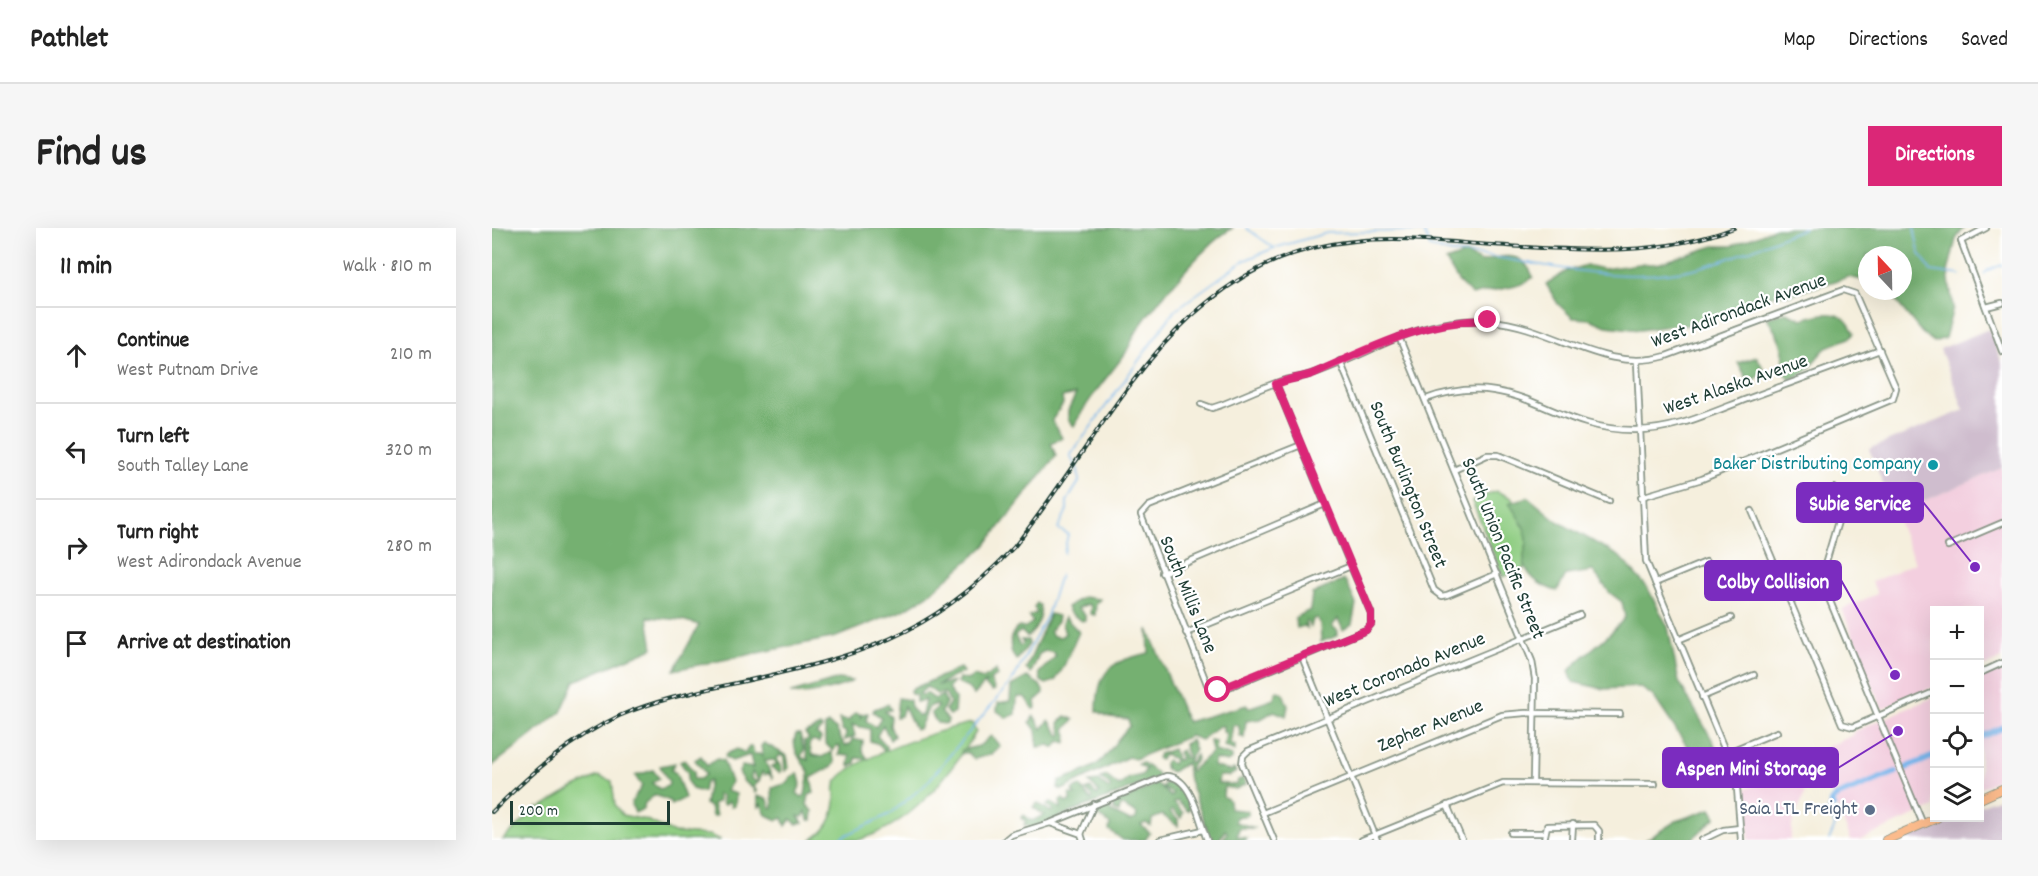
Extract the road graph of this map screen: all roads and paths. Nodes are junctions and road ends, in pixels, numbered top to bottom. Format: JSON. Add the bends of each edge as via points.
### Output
{"nodes":[{"id":1,"x":1986,"y":228,"type":"edge"},
{"id":2,"x":2002,"y":303,"type":"edge"},
{"id":3,"x":1986,"y":307,"type":"junction"},
{"id":4,"x":1399,"y":337,"type":"junction"},
{"id":5,"x":1880,"y":350,"type":"junction"},
{"id":6,"x":2002,"y":351,"type":"edge"},
{"id":7,"x":1340,"y":361,"type":"junction"},
{"id":8,"x":1636,"y":362,"type":"junction"},
{"id":9,"x":1276,"y":384,"type":"junction"},
{"id":10,"x":1426,"y":399,"type":"junction"},
{"id":11,"x":1201,"y":404,"type":"dead end"},
{"id":12,"x":1639,"y":430,"type":"junction"},
{"id":13,"x":1301,"y":445,"type":"junction"},
{"id":14,"x":1454,"y":470,"type":"junction"},
{"id":15,"x":1834,"y":488,"type":"dead end"},
{"id":16,"x":1641,"y":497,"type":"junction"},
{"id":17,"x":1609,"y":501,"type":"dead end"},
{"id":18,"x":1325,"y":504,"type":"junction"},
{"id":19,"x":1752,"y":511,"type":"dead end"},
{"id":20,"x":2002,"y":523,"type":"edge"},
{"id":21,"x":1948,"y":546,"type":"dead end"},
{"id":22,"x":1706,"y":562,"type":"dead end"},
{"id":23,"x":1351,"y":566,"type":"junction"},
{"id":24,"x":1162,"y":573,"type":"junction"},
{"id":25,"x":1497,"y":574,"type":"junction"},
{"id":26,"x":1655,"y":583,"type":"junction"},
{"id":27,"x":1580,"y":615,"type":"dead end"},
{"id":28,"x":1731,"y":618,"type":"dead end"},
{"id":29,"x":1186,"y":633,"type":"junction"},
{"id":30,"x":1523,"y":638,"type":"junction"},
{"id":31,"x":1678,"y":640,"type":"junction"},
{"id":32,"x":1302,"y":657,"type":"junction"},
{"id":33,"x":2002,"y":663,"type":"edge"},
{"id":34,"x":1984,"y":671,"type":"edge"},
{"id":35,"x":1754,"y":675,"type":"dead end"},
{"id":36,"x":1930,"y":695,"type":"edge"},
{"id":37,"x":1702,"y":697,"type":"junction"},
{"id":38,"x":1535,"y":713,"type":"junction"},
{"id":39,"x":1620,"y":714,"type":"dead end"},
{"id":40,"x":1880,"y":716,"type":"junction"},
{"id":41,"x":1328,"y":718,"type":"junction"},
{"id":42,"x":1778,"y":732,"type":"dead end"},
{"id":43,"x":1726,"y":753,"type":"junction"},
{"id":44,"x":1352,"y":776,"type":"junction"},
{"id":45,"x":1533,"y":782,"type":"junction"},
{"id":46,"x":1655,"y":784,"type":"dead end"},
{"id":47,"x":2002,"y":789,"type":"edge"},
{"id":48,"x":1984,"y":797,"type":"edge"},
{"id":49,"x":1094,"y":804,"type":"junction"},
{"id":50,"x":1447,"y":805,"type":"junction"},
{"id":51,"x":1263,"y":813,"type":"junction"},
{"id":52,"x":1930,"y":821,"type":"edge"},
{"id":53,"x":1050,"y":823,"type":"junction"},
{"id":54,"x":1573,"y":824,"type":"junction"},
{"id":55,"x":1923,"y":824,"type":"junction"},
{"id":56,"x":1740,"y":828,"type":"junction"},
{"id":57,"x":1203,"y":830,"type":"junction"},
{"id":58,"x":1511,"y":833,"type":"dead end"},
{"id":59,"x":1545,"y":833,"type":"junction"},
{"id":60,"x":1081,"y":834,"type":"junction"},
{"id":61,"x":1376,"y":837,"type":"edge"},
{"id":62,"x":1005,"y":840,"type":"edge"},
{"id":63,"x":1083,"y":840,"type":"edge"},
{"id":64,"x":1160,"y":840,"type":"edge"},
{"id":65,"x":1207,"y":840,"type":"edge"},
{"id":66,"x":1274,"y":840,"type":"edge"},
{"id":67,"x":1362,"y":840,"type":"edge"},
{"id":68,"x":1462,"y":840,"type":"edge"},
{"id":69,"x":1545,"y":840,"type":"edge"},
{"id":70,"x":1572,"y":840,"type":"edge"},
{"id":71,"x":1599,"y":840,"type":"edge"},
{"id":72,"x":1702,"y":840,"type":"edge"},
{"id":73,"x":1741,"y":840,"type":"edge"},
{"id":74,"x":1886,"y":840,"type":"edge"}],
"edges":[{"from":1,"to":3,"type":"street","via":[[1960,241]]},
{"from":2,"to":3,"type":"street"},
{"from":3,"to":6,"type":"street"},
{"from":4,"to":7,"type":"street","name":"West Adirondack Avenue"},
{"from":4,"to":8,"type":"street","name":"West Adirondack Avenue","via":[[1438,324],[1488,320],[1534,328],[1615,360]]},
{"from":4,"to":10,"type":"street","name":"South Union Pacific Street"},
{"from":5,"to":8,"type":"street","name":"West Adirondack Avenue","via":[[1855,294],[1843,290],[1666,356]]},
{"from":5,"to":12,"type":"street","name":"West Alaska Avenue","via":[[1686,422]]},
{"from":5,"to":16,"type":"street","via":[[1896,388],[1896,396],[1889,401],[1702,479]]},
{"from":7,"to":9,"type":"street","name":"West Adirondack Avenue"},
{"from":7,"to":25,"type":"street","name":"South Burlington Street","via":[[1434,590],[1447,595]]},
{"from":8,"to":12,"type":"street"},
{"from":9,"to":11,"type":"street","name":"West Adirondack Avenue","via":[[1212,408]]},
{"from":9,"to":13,"type":"street"},
{"from":10,"to":12,"type":"street","name":"West Alaska Avenue","via":[[1461,390],[1492,390],[1515,394],[1598,426]]},
{"from":10,"to":14,"type":"street","name":"South Union Pacific Street"},
{"from":12,"to":16,"type":"street"},
{"from":13,"to":18,"type":"street"},
{"from":13,"to":24,"type":"street","name":"South Millis Lane","via":[[1143,510],[1142,520]]},
{"from":14,"to":17,"type":"street","via":[[1487,455],[1498,455]]},
{"from":14,"to":25,"type":"street","name":"South Union Pacific Street"},
{"from":15,"to":40,"type":"street","via":[[1839,518],[1825,565],[1824,583]]},
{"from":16,"to":26,"type":"street","via":[[1644,551]]},
{"from":18,"to":23,"type":"street"},
{"from":18,"to":24,"type":"street"},
{"from":19,"to":40,"type":"street","via":[[1839,721],[1853,727]]},
{"from":20,"to":21,"type":"street"},
{"from":22,"to":26,"type":"street"},
{"from":23,"to":29,"type":"street"},
{"from":23,"to":32,"type":"street","via":[[1371,613],[1371,624],[1366,630]]},
{"from":24,"to":29,"type":"street","name":"South Millis Lane"},
{"from":25,"to":30,"type":"street","name":"South Union Pacific Street"},
{"from":26,"to":31,"type":"street"},
{"from":27,"to":30,"type":"street","name":"West Coronado Avenue"},
{"from":28,"to":31,"type":"street"},
{"from":29,"to":32,"type":"street","name":"South Millis Lane","via":[[1212,688],[1224,689]]},
{"from":30,"to":38,"type":"street","name":"South Union Pacific Street","via":[[1534,671]]},
{"from":30,"to":41,"type":"street","name":"West Coronado Avenue"},
{"from":31,"to":37,"type":"street"},
{"from":32,"to":41,"type":"street"},
{"from":33,"to":34,"type":"street"},
{"from":35,"to":37,"type":"street"},
{"from":36,"to":40,"type":"street"},
{"from":37,"to":43,"type":"street"},
{"from":38,"to":39,"type":"street","name":"Zepher Avenue"},
{"from":38,"to":44,"type":"street","name":"Zepher Avenue","via":[[1502,715]]},
{"from":38,"to":45,"type":"street","name":"South Union Pacific Street"},
{"from":40,"to":55,"type":"street"},
{"from":41,"to":44,"type":"street"},
{"from":41,"to":51,"type":"street","name":"West Coronado Avenue","via":[[1243,756],[1242,764]]},
{"from":42,"to":43,"type":"street"},
{"from":43,"to":56,"type":"street","via":[[1737,788]]},
{"from":44,"to":51,"type":"street","name":"Zepher Avenue"},
{"from":44,"to":61,"type":"street"},
{"from":45,"to":46,"type":"street"},
{"from":45,"to":50,"type":"street","via":[[1503,783]]},
{"from":47,"to":48,"type":"main road"},
{"from":49,"to":53,"type":"street"},
{"from":49,"to":57,"type":"street","via":[[1173,776],[1185,784]]},
{"from":49,"to":60,"type":"street"},
{"from":50,"to":61,"type":"street"},
{"from":50,"to":68,"type":"street"},
{"from":51,"to":66,"type":"street"},
{"from":52,"to":55,"type":"main road"},
{"from":53,"to":60,"type":"street"},
{"from":53,"to":62,"type":"street"},
{"from":54,"to":59,"type":"street","via":[[1550,824]]},
{"from":54,"to":70,"type":"street"},
{"from":54,"to":71,"type":"street","via":[[1597,827]]},
{"from":55,"to":74,"type":"main road"},
{"from":56,"to":72,"type":"street","via":[[1723,830]]},
{"from":56,"to":73,"type":"street"},
{"from":57,"to":64,"type":"street"},
{"from":57,"to":65,"type":"street"},
{"from":58,"to":59,"type":"street"},
{"from":59,"to":69,"type":"street"},
{"from":60,"to":63,"type":"street"},
{"from":61,"to":67,"type":"street"}]}
